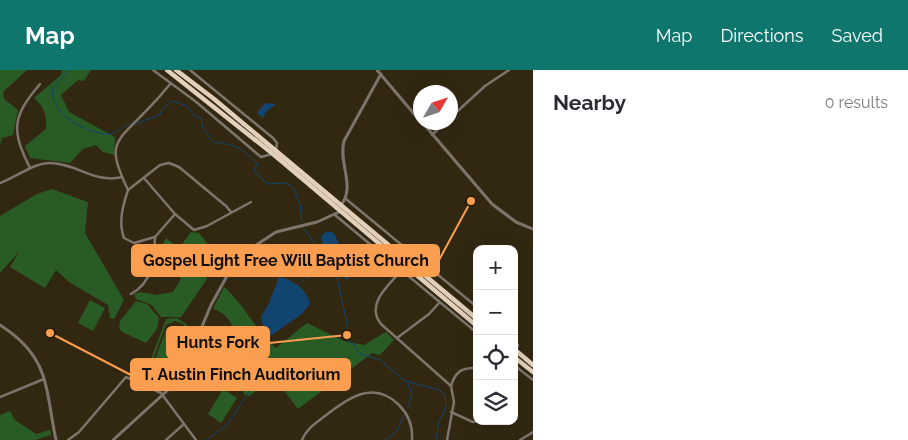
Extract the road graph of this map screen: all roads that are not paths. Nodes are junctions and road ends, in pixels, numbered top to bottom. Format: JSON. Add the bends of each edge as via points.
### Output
{"nodes":[{"id":1,"x":153,"y":70,"type":"edge"},
{"id":2,"x":167,"y":70,"type":"edge"},
{"id":3,"x":176,"y":70,"type":"edge"},
{"id":4,"x":190,"y":70,"type":"edge"},
{"id":5,"x":377,"y":70,"type":"edge"},
{"id":6,"x":509,"y":70,"type":"edge"},
{"id":7,"x":381,"y":74,"type":"junction"},
{"id":8,"x":171,"y":83,"type":"junction"},
{"id":9,"x":40,"y":84,"type":"dead end"},
{"id":10,"x":458,"y":111,"type":"edge"},
{"id":11,"x":413,"y":112,"type":"edge"},
{"id":12,"x":428,"y":130,"type":"edge"},
{"id":13,"x":437,"y":130,"type":"edge"},
{"id":14,"x":432,"y":135,"type":"junction"},
{"id":15,"x":274,"y":152,"type":"junction"},
{"id":16,"x":30,"y":168,"type":"junction"},
{"id":17,"x":122,"y":178,"type":"junction"},
{"id":18,"x":144,"y":178,"type":"junction"},
{"id":19,"x":0,"y":183,"type":"edge"},
{"id":20,"x":128,"y":190,"type":"junction"},
{"id":21,"x":319,"y":194,"type":"junction"},
{"id":22,"x":346,"y":200,"type":"junction"},
{"id":23,"x":252,"y":202,"type":"dead end"},
{"id":24,"x":341,"y":205,"type":"junction"},
{"id":25,"x":230,"y":212,"type":"junction"},
{"id":26,"x":337,"y":213,"type":"junction"},
{"id":27,"x":175,"y":214,"type":"junction"},
{"id":28,"x":356,"y":219,"type":"junction"},
{"id":29,"x":533,"y":229,"type":"edge"},
{"id":30,"x":155,"y":237,"type":"junction"},
{"id":31,"x":401,"y":271,"type":"junction"},
{"id":32,"x":130,"y":294,"type":"dead end"},
{"id":33,"x":439,"y":303,"type":"junction"},
{"id":34,"x":473,"y":305,"type":"edge"},
{"id":35,"x":473,"y":316,"type":"edge"},
{"id":36,"x":473,"y":323,"type":"edge"},
{"id":37,"x":0,"y":325,"type":"edge"},
{"id":38,"x":473,"y":330,"type":"edge"},
{"id":39,"x":396,"y":338,"type":"junction"},
{"id":40,"x":518,"y":352,"type":"edge"},
{"id":41,"x":518,"y":360,"type":"edge"},
{"id":42,"x":533,"y":365,"type":"edge"},
{"id":43,"x":473,"y":368,"type":"edge"},
{"id":44,"x":518,"y":368,"type":"edge"},
{"id":45,"x":533,"y":372,"type":"edge"},
{"id":46,"x":44,"y":379,"type":"junction"},
{"id":47,"x":533,"y":380,"type":"edge"},
{"id":48,"x":451,"y":386,"type":"junction"},
{"id":49,"x":163,"y":396,"type":"junction"},
{"id":50,"x":0,"y":398,"type":"edge"},
{"id":51,"x":451,"y":412,"type":"junction"},
{"id":52,"x":473,"y":422,"type":"edge"},
{"id":53,"x":184,"y":424,"type":"junction"},
{"id":54,"x":533,"y":432,"type":"edge"},
{"id":55,"x":116,"y":439,"type":"edge"},
{"id":56,"x":56,"y":440,"type":"edge"},
{"id":57,"x":68,"y":440,"type":"edge"},
{"id":58,"x":166,"y":440,"type":"edge"},
{"id":59,"x":196,"y":440,"type":"edge"},
{"id":60,"x":302,"y":440,"type":"edge"},
{"id":61,"x":412,"y":440,"type":"edge"},
{"id":62,"x":447,"y":440,"type":"edge"},
{"id":63,"x":520,"y":440,"type":"edge"}],
"edges":[{"from":1,"to":8,"type":"street"},
{"from":2,"to":15,"type":"highway"},
{"from":3,"to":15,"type":"highway"},
{"from":4,"to":15,"type":"street","via":[[273,138],[277,143]]},
{"from":5,"to":7,"type":"street"},
{"from":6,"to":10,"type":"street"},
{"from":7,"to":11,"type":"street"},
{"from":7,"to":22,"type":"street","via":[[343,146],[348,186]]},
{"from":8,"to":15,"type":"street","via":[[262,156]]},
{"from":8,"to":17,"type":"street","via":[[118,139],[116,152]]},
{"from":9,"to":16,"type":"street","via":[[20,110],[16,131]]},
{"from":12,"to":14,"type":"street"},
{"from":13,"to":14,"type":"street"},
{"from":14,"to":29,"type":"street","via":[[492,204],[516,222]]},
{"from":15,"to":21,"type":"highway"},
{"from":15,"to":24,"type":"highway"},
{"from":16,"to":17,"type":"street","via":[[58,163],[101,179]]},
{"from":16,"to":19,"type":"street"},
{"from":17,"to":20,"type":"street"},
{"from":18,"to":20,"type":"street"},
{"from":18,"to":25,"type":"street","via":[[164,163],[173,164]]},
{"from":18,"to":27,"type":"street"},
{"from":20,"to":30,"type":"street","via":[[122,212],[124,238],[134,243]]},
{"from":21,"to":24,"type":"highway"},
{"from":21,"to":26,"type":"highway"},
{"from":22,"to":24,"type":"street"},
{"from":22,"to":34,"type":"street"},
{"from":23,"to":25,"type":"street"},
{"from":24,"to":28,"type":"highway"},
{"from":25,"to":27,"type":"street","via":[[198,230],[190,228]]},
{"from":26,"to":28,"type":"highway","via":[[342,211]]},
{"from":26,"to":31,"type":"street"},
{"from":26,"to":36,"type":"highway"},
{"from":26,"to":49,"type":"street","via":[[317,222],[276,232],[236,259],[211,305],[180,380]]},
{"from":27,"to":30,"type":"street"},
{"from":28,"to":35,"type":"highway"},
{"from":30,"to":32,"type":"street","via":[[150,274],[145,284]]},
{"from":31,"to":33,"type":"street"},
{"from":31,"to":39,"type":"street","via":[[380,296],[376,307],[378,320]]},
{"from":33,"to":38,"type":"street"},
{"from":33,"to":39,"type":"street"},
{"from":37,"to":46,"type":"street","via":[[20,338],[32,351]]},
{"from":39,"to":48,"type":"street"},
{"from":40,"to":42,"type":"highway"},
{"from":41,"to":45,"type":"highway"},
{"from":43,"to":48,"type":"street","via":[[460,370]]},
{"from":44,"to":47,"type":"street"},
{"from":46,"to":50,"type":"street"},
{"from":46,"to":56,"type":"street"},
{"from":48,"to":51,"type":"street","via":[[454,402]]},
{"from":49,"to":53,"type":"street"},
{"from":49,"to":55,"type":"street"},
{"from":49,"to":57,"type":"street","via":[[126,377],[79,432]]},
{"from":51,"to":52,"type":"street"},
{"from":51,"to":62,"type":"street"},
{"from":53,"to":58,"type":"street"},
{"from":53,"to":59,"type":"street"},
{"from":54,"to":63,"type":"street"},
{"from":60,"to":61,"type":"street","via":[[310,428],[345,400],[376,392],[394,401],[405,412],[412,426]]}]}
